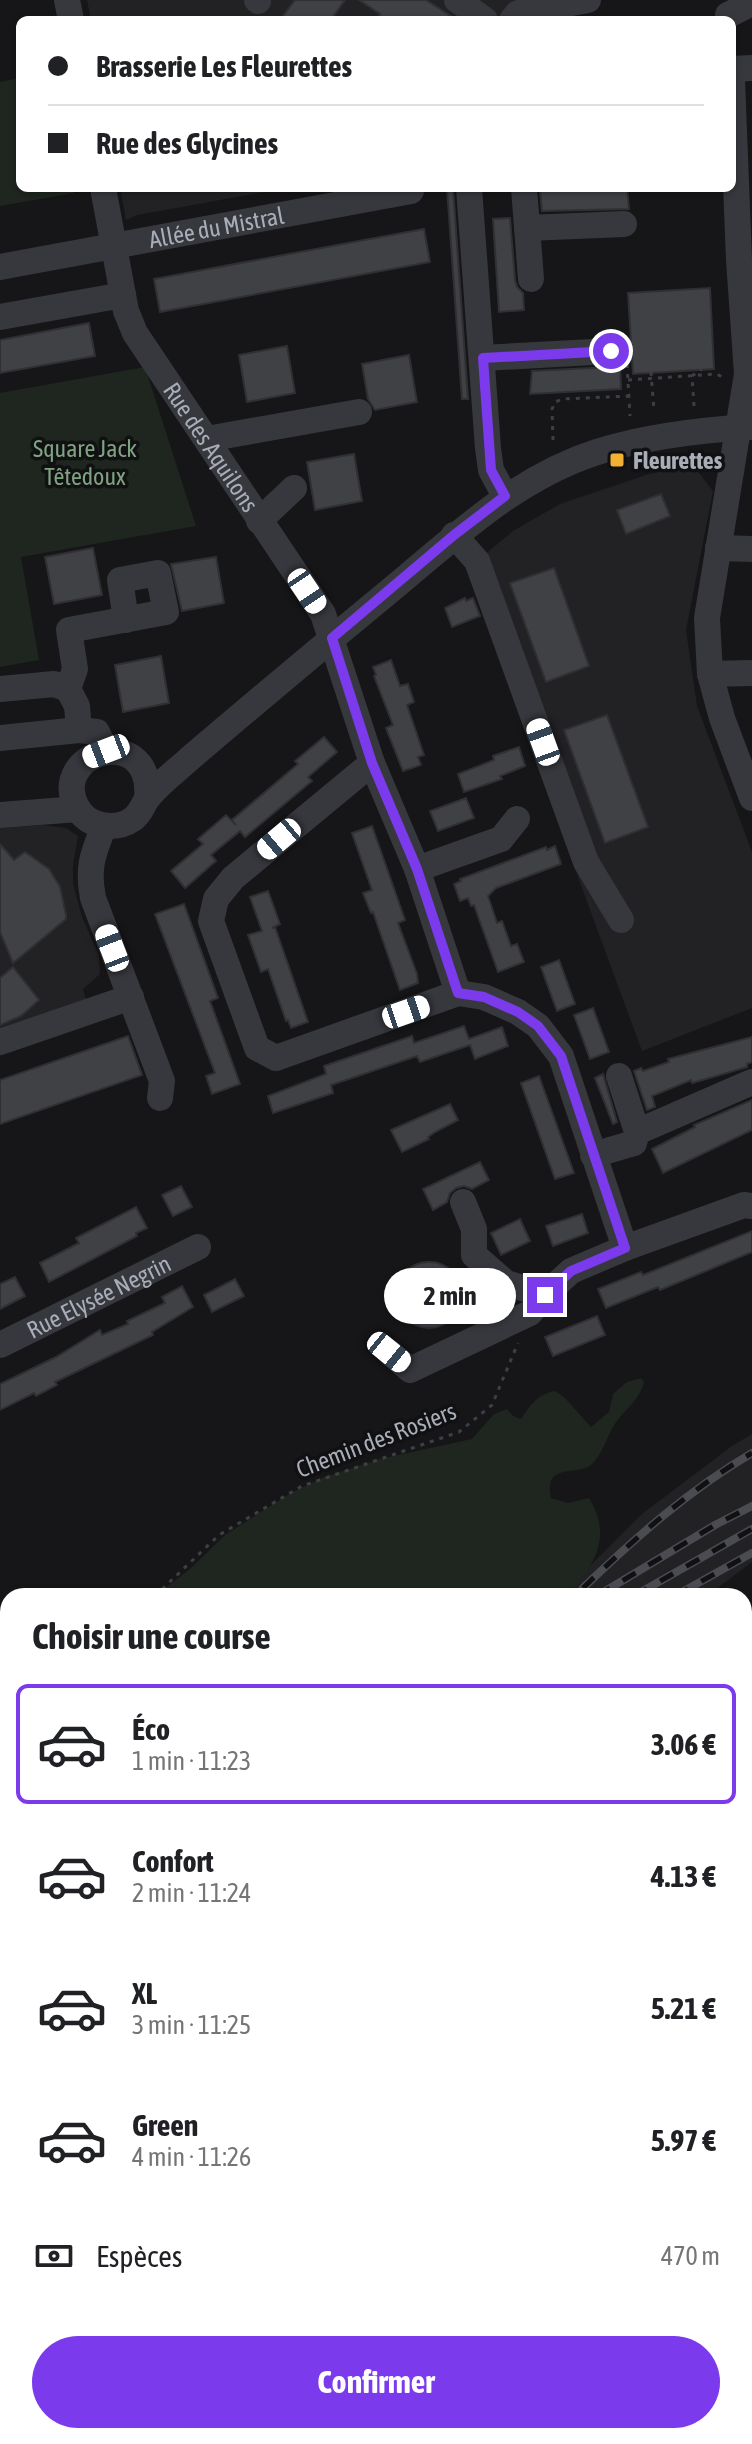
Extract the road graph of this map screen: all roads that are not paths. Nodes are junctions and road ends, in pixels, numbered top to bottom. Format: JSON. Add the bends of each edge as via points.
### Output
{"nodes":[{"id":1,"x":457,"y":0,"type":"edge"},
{"id":2,"x":588,"y":0,"type":"edge"},
{"id":3,"x":752,"y":3,"type":"edge"},
{"id":4,"x":515,"y":11,"type":"edge"},
{"id":5,"x":727,"y":12,"type":"edge"},
{"id":6,"x":479,"y":16,"type":"edge"},
{"id":7,"x":736,"y":131,"type":"edge"},
{"id":8,"x":104,"y":192,"type":"edge"},
{"id":9,"x":406,"y":192,"type":"edge"},
{"id":10,"x":469,"y":192,"type":"edge"},
{"id":11,"x":524,"y":192,"type":"edge"},
{"id":12,"x":624,"y":224,"type":"dead end"},
{"id":13,"x":527,"y":228,"type":"junction"},
{"id":14,"x":115,"y":246,"type":"junction"},
{"id":15,"x":746,"y":260,"type":"edge"},
{"id":16,"x":0,"y":267,"type":"edge"},
{"id":17,"x":531,"y":279,"type":"dead end"},
{"id":18,"x":123,"y":295,"type":"junction"},
{"id":19,"x":0,"y":317,"type":"edge"},
{"id":20,"x":611,"y":351,"type":"dead end"},
{"id":21,"x":483,"y":358,"type":"junction"},
{"id":22,"x":359,"y":412,"type":"dead end"},
{"id":23,"x":744,"y":427,"type":"edge"},
{"id":24,"x":207,"y":439,"type":"junction"},
{"id":25,"x":294,"y":488,"type":"dead end"},
{"id":26,"x":505,"y":496,"type":"junction"},
{"id":27,"x":259,"y":521,"type":"junction"},
{"id":28,"x":454,"y":535,"type":"junction"},
{"id":29,"x":718,"y":548,"type":"junction"},
{"id":30,"x":752,"y":549,"type":"edge"},
{"id":31,"x":126,"y":620,"type":"dead end"},
{"id":32,"x":332,"y":638,"type":"junction"},
{"id":33,"x":752,"y":673,"type":"edge"},
{"id":34,"x":710,"y":674,"type":"junction"},
{"id":35,"x":0,"y":689,"type":"edge"},
{"id":36,"x":68,"y":689,"type":"junction"},
{"id":37,"x":79,"y":730,"type":"junction"},
{"id":38,"x":0,"y":738,"type":"edge"},
{"id":39,"x":106,"y":751,"type":"junction"},
{"id":40,"x":188,"y":760,"type":"junction"},
{"id":41,"x":372,"y":763,"type":"junction"},
{"id":42,"x":140,"y":764,"type":"junction"},
{"id":43,"x":752,"y":798,"type":"edge"},
{"id":44,"x":147,"y":799,"type":"junction"},
{"id":45,"x":78,"y":809,"type":"junction"},
{"id":46,"x":0,"y":815,"type":"edge"},
{"id":47,"x":517,"y":819,"type":"dead end"},
{"id":48,"x":104,"y":826,"type":"junction"},
{"id":49,"x":417,"y":869,"type":"junction"},
{"id":50,"x":621,"y":920,"type":"dead end"},
{"id":51,"x":458,"y":993,"type":"junction"},
{"id":52,"x":131,"y":997,"type":"junction"},
{"id":53,"x":0,"y":1042,"type":"edge"},
{"id":54,"x":619,"y":1076,"type":"dead end"},
{"id":55,"x":752,"y":1082,"type":"edge"},
{"id":56,"x":160,"y":1098,"type":"dead end"},
{"id":57,"x":637,"y":1132,"type":"junction"},
{"id":58,"x":593,"y":1155,"type":"junction"},
{"id":59,"x":463,"y":1202,"type":"dead end"},
{"id":60,"x":752,"y":1206,"type":"edge"},
{"id":61,"x":198,"y":1247,"type":"dead end"},
{"id":62,"x":625,"y":1248,"type":"junction"},
{"id":63,"x":538,"y":1304,"type":"junction"},
{"id":64,"x":0,"y":1345,"type":"edge"},
{"id":65,"x":389,"y":1352,"type":"dead end"}],
"edges":[{"from":1,"to":6,"type":"street"},
{"from":2,"to":4,"type":"street"},
{"from":3,"to":5,"type":"street"},
{"from":7,"to":15,"type":"street"},
{"from":8,"to":14,"type":"street","name":"Rue des Aquilons"},
{"from":9,"to":14,"type":"street","name":"Allée du Mistral"},
{"from":10,"to":21,"type":"street"},
{"from":11,"to":13,"type":"street"},
{"from":12,"to":13,"type":"street"},
{"from":13,"to":17,"type":"street"},
{"from":14,"to":16,"type":"street","name":"Allée du Mistral"},
{"from":14,"to":18,"type":"street","name":"Rue des Aquilons"},
{"from":15,"to":23,"type":"street"},
{"from":18,"to":19,"type":"street"},
{"from":18,"to":24,"type":"street","name":"Rue des Aquilons","via":[[135,333]]},
{"from":20,"to":21,"type":"street"},
{"from":21,"to":26,"type":"street","via":[[491,470]]},
{"from":22,"to":24,"type":"street"},
{"from":23,"to":26,"type":"street","via":[[635,441],[595,452]]},
{"from":23,"to":29,"type":"street"},
{"from":24,"to":27,"type":"street","name":"Rue des Aquilons"},
{"from":25,"to":27,"type":"street"},
{"from":26,"to":28,"type":"street"},
{"from":27,"to":32,"type":"street","name":"Rue des Aquilons","via":[[323,614]]},
{"from":28,"to":32,"type":"street"},
{"from":28,"to":50,"type":"street","via":[[477,561],[586,862]]},
{"from":29,"to":30,"type":"street"},
{"from":29,"to":34,"type":"street","via":[[707,618]]},
{"from":31,"to":36,"type":"street","via":[[69,630],[75,669]]},
{"from":32,"to":40,"type":"street"},
{"from":32,"to":41,"type":"street","name":"Rue des Aquilons"},
{"from":33,"to":34,"type":"street"},
{"from":34,"to":43,"type":"street"},
{"from":35,"to":36,"type":"street","via":[[54,684]]},
{"from":36,"to":37,"type":"street","via":[[77,706]]},
{"from":37,"to":38,"type":"street"},
{"from":37,"to":39,"type":"street","via":[[97,732]]},
{"from":39,"to":42,"type":"street"},
{"from":39,"to":45,"type":"street","via":[[79,767],[73,780]]},
{"from":40,"to":42,"type":"street"},
{"from":40,"to":44,"type":"street"},
{"from":41,"to":49,"type":"street","name":"Rue des Aquilons"},
{"from":41,"to":51,"type":"street","via":[[233,878],[216,899],[211,921],[257,1048],[276,1058]]},
{"from":42,"to":44,"type":"street"},
{"from":44,"to":48,"type":"street","via":[[132,820]]},
{"from":45,"to":46,"type":"street"},
{"from":45,"to":48,"type":"street"},
{"from":47,"to":49,"type":"street","via":[[501,839]]},
{"from":48,"to":52,"type":"street","via":[[89,877]]},
{"from":49,"to":51,"type":"street","name":"Rue des Aquilons"},
{"from":51,"to":58,"type":"street","via":[[484,997],[538,1026],[561,1056]]},
{"from":52,"to":53,"type":"street"},
{"from":52,"to":56,"type":"street","via":[[162,1081]]},
{"from":54,"to":57,"type":"street"},
{"from":55,"to":57,"type":"street"},
{"from":57,"to":58,"type":"street","via":[[634,1143]]},
{"from":58,"to":62,"type":"street"},
{"from":59,"to":63,"type":"street","via":[[474,1229],[474,1255]]},
{"from":60,"to":62,"type":"street"},
{"from":61,"to":64,"type":"street","name":"Rue Elysée Negrin"},
{"from":62,"to":63,"type":"street","via":[[571,1271]]},
{"from":63,"to":65,"type":"street","via":[[410,1370]]}]}
